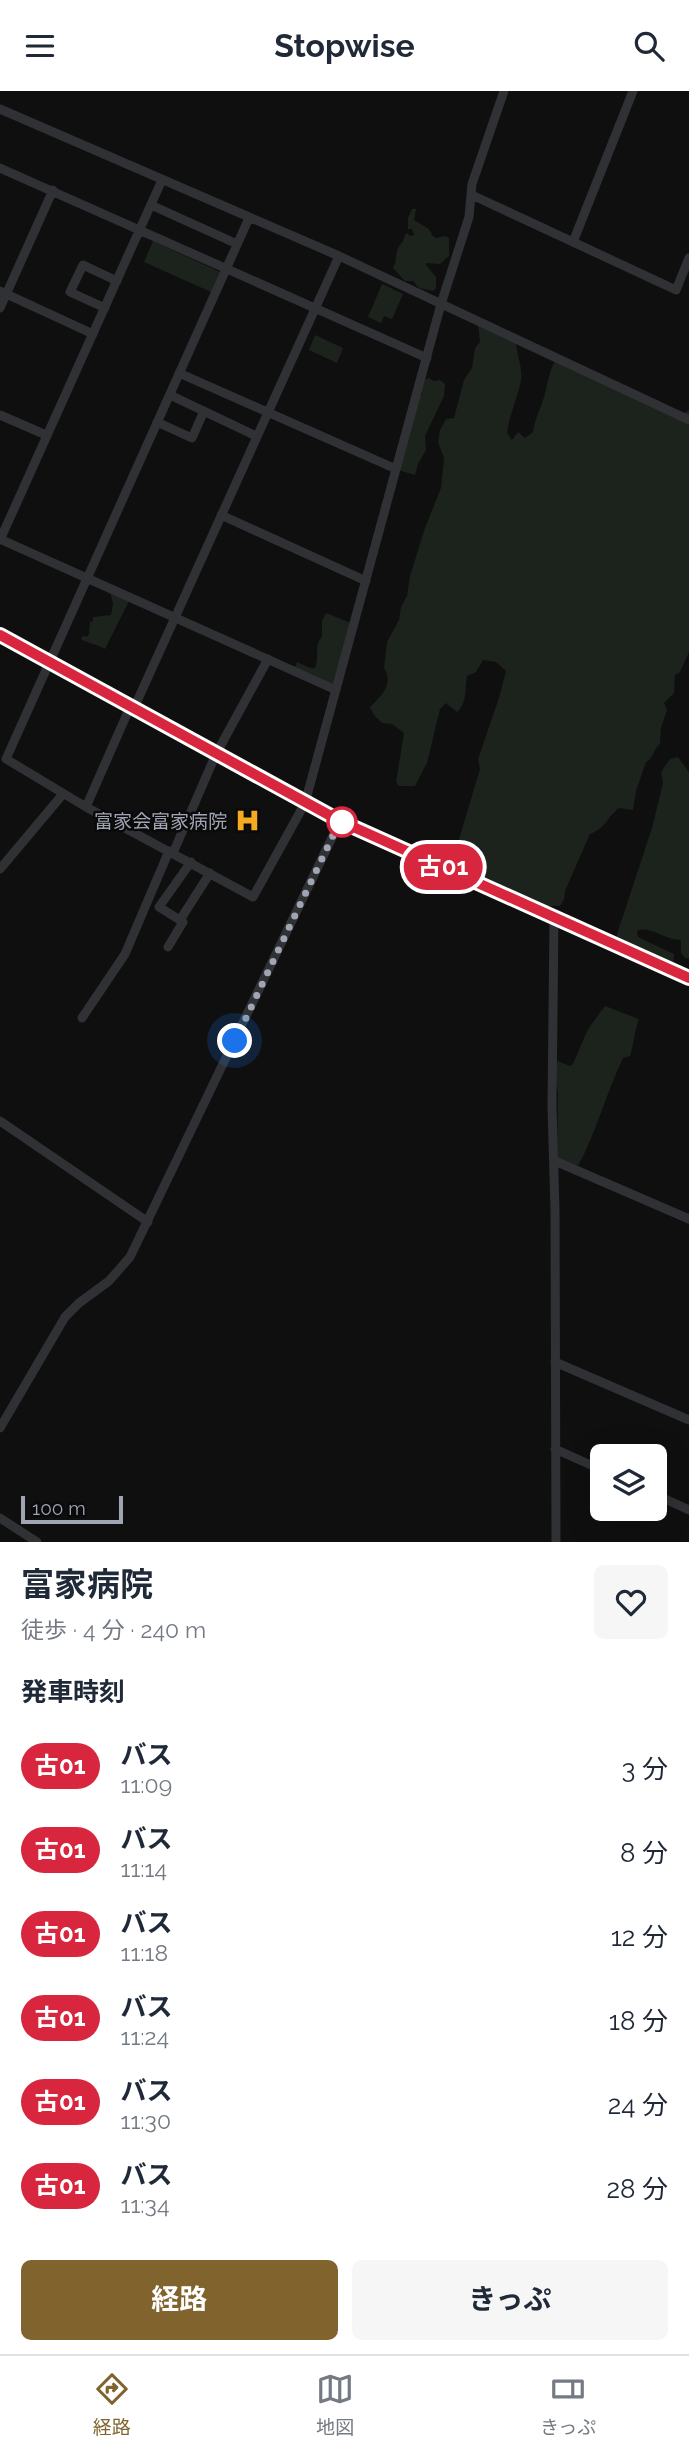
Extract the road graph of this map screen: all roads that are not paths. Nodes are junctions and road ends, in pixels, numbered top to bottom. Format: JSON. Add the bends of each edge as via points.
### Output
{"nodes":[{"id":1,"x":504,"y":91,"type":"edge"},
{"id":2,"x":632,"y":91,"type":"edge"},
{"id":3,"x":0,"y":109,"type":"edge"},
{"id":4,"x":0,"y":168,"type":"edge"},
{"id":5,"x":162,"y":180,"type":"junction"},
{"id":6,"x":53,"y":190,"type":"junction"},
{"id":7,"x":472,"y":195,"type":"junction"},
{"id":8,"x":151,"y":205,"type":"junction"},
{"id":9,"x":249,"y":218,"type":"junction"},
{"id":10,"x":140,"y":230,"type":"junction"},
{"id":11,"x":573,"y":242,"type":"junction"},
{"id":12,"x":237,"y":244,"type":"junction"},
{"id":13,"x":338,"y":256,"type":"junction"},
{"id":14,"x":689,"y":258,"type":"edge"},
{"id":15,"x":226,"y":269,"type":"junction"},
{"id":16,"x":117,"y":281,"type":"junction"},
{"id":17,"x":3,"y":292,"type":"edge"},
{"id":18,"x":441,"y":304,"type":"junction"},
{"id":19,"x":0,"y":308,"type":"edge"},
{"id":20,"x":105,"y":308,"type":"junction"},
{"id":21,"x":314,"y":308,"type":"junction"},
{"id":22,"x":93,"y":334,"type":"junction"},
{"id":23,"x":427,"y":358,"type":"junction"},
{"id":24,"x":179,"y":373,"type":"junction"},
{"id":25,"x":170,"y":395,"type":"junction"},
{"id":26,"x":204,"y":411,"type":"junction"},
{"id":27,"x":267,"y":411,"type":"junction"},
{"id":28,"x":0,"y":415,"type":"edge"},
{"id":29,"x":689,"y":420,"type":"edge"},
{"id":30,"x":157,"y":422,"type":"junction"},
{"id":31,"x":46,"y":435,"type":"junction"},
{"id":32,"x":256,"y":436,"type":"junction"},
{"id":33,"x":396,"y":469,"type":"junction"},
{"id":34,"x":221,"y":515,"type":"junction"},
{"id":35,"x":0,"y":539,"type":"edge"},
{"id":36,"x":87,"y":578,"type":"junction"},
{"id":37,"x":366,"y":581,"type":"junction"},
{"id":38,"x":175,"y":617,"type":"junction"},
{"id":39,"x":0,"y":635,"type":"edge"},
{"id":40,"x":268,"y":659,"type":"junction"},
{"id":41,"x":49,"y":661,"type":"junction"},
{"id":42,"x":336,"y":690,"type":"junction"},
{"id":43,"x":132,"y":708,"type":"junction"},
{"id":44,"x":216,"y":754,"type":"junction"},
{"id":45,"x":3,"y":757,"type":"edge"},
{"id":46,"x":63,"y":794,"type":"junction"},
{"id":47,"x":305,"y":803,"type":"junction"},
{"id":48,"x":86,"y":807,"type":"junction"},
{"id":49,"x":340,"y":821,"type":"junction"},
{"id":50,"x":171,"y":852,"type":"junction"},
{"id":51,"x":191,"y":862,"type":"junction"},
{"id":52,"x":0,"y":869,"type":"edge"},
{"id":53,"x":210,"y":873,"type":"junction"},
{"id":54,"x":148,"y":901,"type":"junction"},
{"id":55,"x":159,"y":907,"type":"junction"},
{"id":56,"x":554,"y":918,"type":"junction"},
{"id":57,"x":180,"y":920,"type":"junction"},
{"id":58,"x":168,"y":947,"type":"dead end"},
{"id":59,"x":689,"y":978,"type":"edge"},
{"id":60,"x":82,"y":1017,"type":"dead end"},
{"id":61,"x":0,"y":1121,"type":"edge"},
{"id":62,"x":555,"y":1161,"type":"junction"},
{"id":63,"x":689,"y":1219,"type":"edge"},
{"id":64,"x":148,"y":1221,"type":"junction"},
{"id":65,"x":555,"y":1362,"type":"junction"},
{"id":66,"x":689,"y":1420,"type":"edge"},
{"id":67,"x":0,"y":1428,"type":"edge"},
{"id":68,"x":555,"y":1449,"type":"junction"},
{"id":69,"x":590,"y":1465,"type":"edge"},
{"id":70,"x":667,"y":1500,"type":"edge"},
{"id":71,"x":689,"y":1510,"type":"edge"},
{"id":72,"x":0,"y":1518,"type":"edge"},
{"id":73,"x":37,"y":1542,"type":"edge"},
{"id":74,"x":556,"y":1542,"type":"edge"}],
"edges":[{"from":1,"to":7,"type":"street"},
{"from":2,"to":11,"type":"street"},
{"from":3,"to":5,"type":"street"},
{"from":4,"to":6,"type":"street"},
{"from":5,"to":8,"type":"street"},
{"from":5,"to":9,"type":"street"},
{"from":6,"to":10,"type":"street"},
{"from":6,"to":17,"type":"street"},
{"from":7,"to":11,"type":"street"},
{"from":7,"to":18,"type":"street"},
{"from":8,"to":10,"type":"street"},
{"from":8,"to":12,"type":"street"},
{"from":9,"to":12,"type":"street"},
{"from":9,"to":13,"type":"street"},
{"from":10,"to":15,"type":"street"},
{"from":10,"to":16,"type":"street"},
{"from":11,"to":14,"type":"street","via":[[677,290]]},
{"from":12,"to":15,"type":"street"},
{"from":13,"to":18,"type":"street"},
{"from":13,"to":21,"type":"street"},
{"from":15,"to":21,"type":"street"},
{"from":15,"to":24,"type":"street"},
{"from":16,"to":20,"type":"street"},
{"from":16,"to":20,"type":"street","via":[[83,265],[70,292]]},
{"from":17,"to":19,"type":"street"},
{"from":17,"to":22,"type":"street"},
{"from":18,"to":23,"type":"street"},
{"from":18,"to":29,"type":"street"},
{"from":20,"to":22,"type":"street"},
{"from":21,"to":23,"type":"street"},
{"from":21,"to":27,"type":"street"},
{"from":22,"to":31,"type":"street"},
{"from":23,"to":33,"type":"street"},
{"from":24,"to":25,"type":"street"},
{"from":24,"to":27,"type":"street"},
{"from":25,"to":26,"type":"street"},
{"from":25,"to":30,"type":"street"},
{"from":26,"to":30,"type":"street","via":[[192,438]]},
{"from":26,"to":32,"type":"street"},
{"from":27,"to":32,"type":"street"},
{"from":27,"to":33,"type":"street"},
{"from":28,"to":31,"type":"street"},
{"from":30,"to":36,"type":"street"},
{"from":31,"to":35,"type":"street"},
{"from":32,"to":34,"type":"street"},
{"from":33,"to":37,"type":"street"},
{"from":34,"to":37,"type":"street"},
{"from":34,"to":38,"type":"street"},
{"from":35,"to":36,"type":"street"},
{"from":36,"to":38,"type":"street"},
{"from":36,"to":41,"type":"street"},
{"from":37,"to":42,"type":"street"},
{"from":38,"to":40,"type":"street"},
{"from":38,"to":43,"type":"street"},
{"from":39,"to":41,"type":"main road"},
{"from":40,"to":42,"type":"street"},
{"from":40,"to":44,"type":"street"},
{"from":41,"to":43,"type":"main road"},
{"from":41,"to":45,"type":"street"},
{"from":42,"to":47,"type":"street"},
{"from":43,"to":44,"type":"main road"},
{"from":43,"to":48,"type":"street"},
{"from":44,"to":47,"type":"main road"},
{"from":44,"to":50,"type":"street"},
{"from":45,"to":46,"type":"street"},
{"from":46,"to":48,"type":"street"},
{"from":46,"to":52,"type":"street"},
{"from":47,"to":49,"type":"main road"},
{"from":47,"to":53,"type":"street","via":[[253,897]]},
{"from":48,"to":50,"type":"street"},
{"from":49,"to":56,"type":"main road"},
{"from":49,"to":64,"type":"street"},
{"from":50,"to":51,"type":"street"},
{"from":50,"to":54,"type":"street"},
{"from":51,"to":53,"type":"street"},
{"from":51,"to":55,"type":"street"},
{"from":53,"to":57,"type":"street"},
{"from":54,"to":55,"type":"street"},
{"from":54,"to":60,"type":"street","via":[[125,954]]},
{"from":55,"to":57,"type":"street"},
{"from":56,"to":59,"type":"main road"},
{"from":56,"to":62,"type":"street","via":[[551,1106]]},
{"from":57,"to":58,"type":"street","via":[[183,922]]},
{"from":61,"to":64,"type":"street"},
{"from":62,"to":63,"type":"street"},
{"from":62,"to":65,"type":"street"},
{"from":64,"to":67,"type":"street","via":[[120,1270],[65,1317]]},
{"from":65,"to":66,"type":"street"},
{"from":65,"to":68,"type":"street"},
{"from":68,"to":69,"type":"street"},
{"from":68,"to":74,"type":"street"},
{"from":70,"to":71,"type":"street"},
{"from":72,"to":73,"type":"street"}]}
